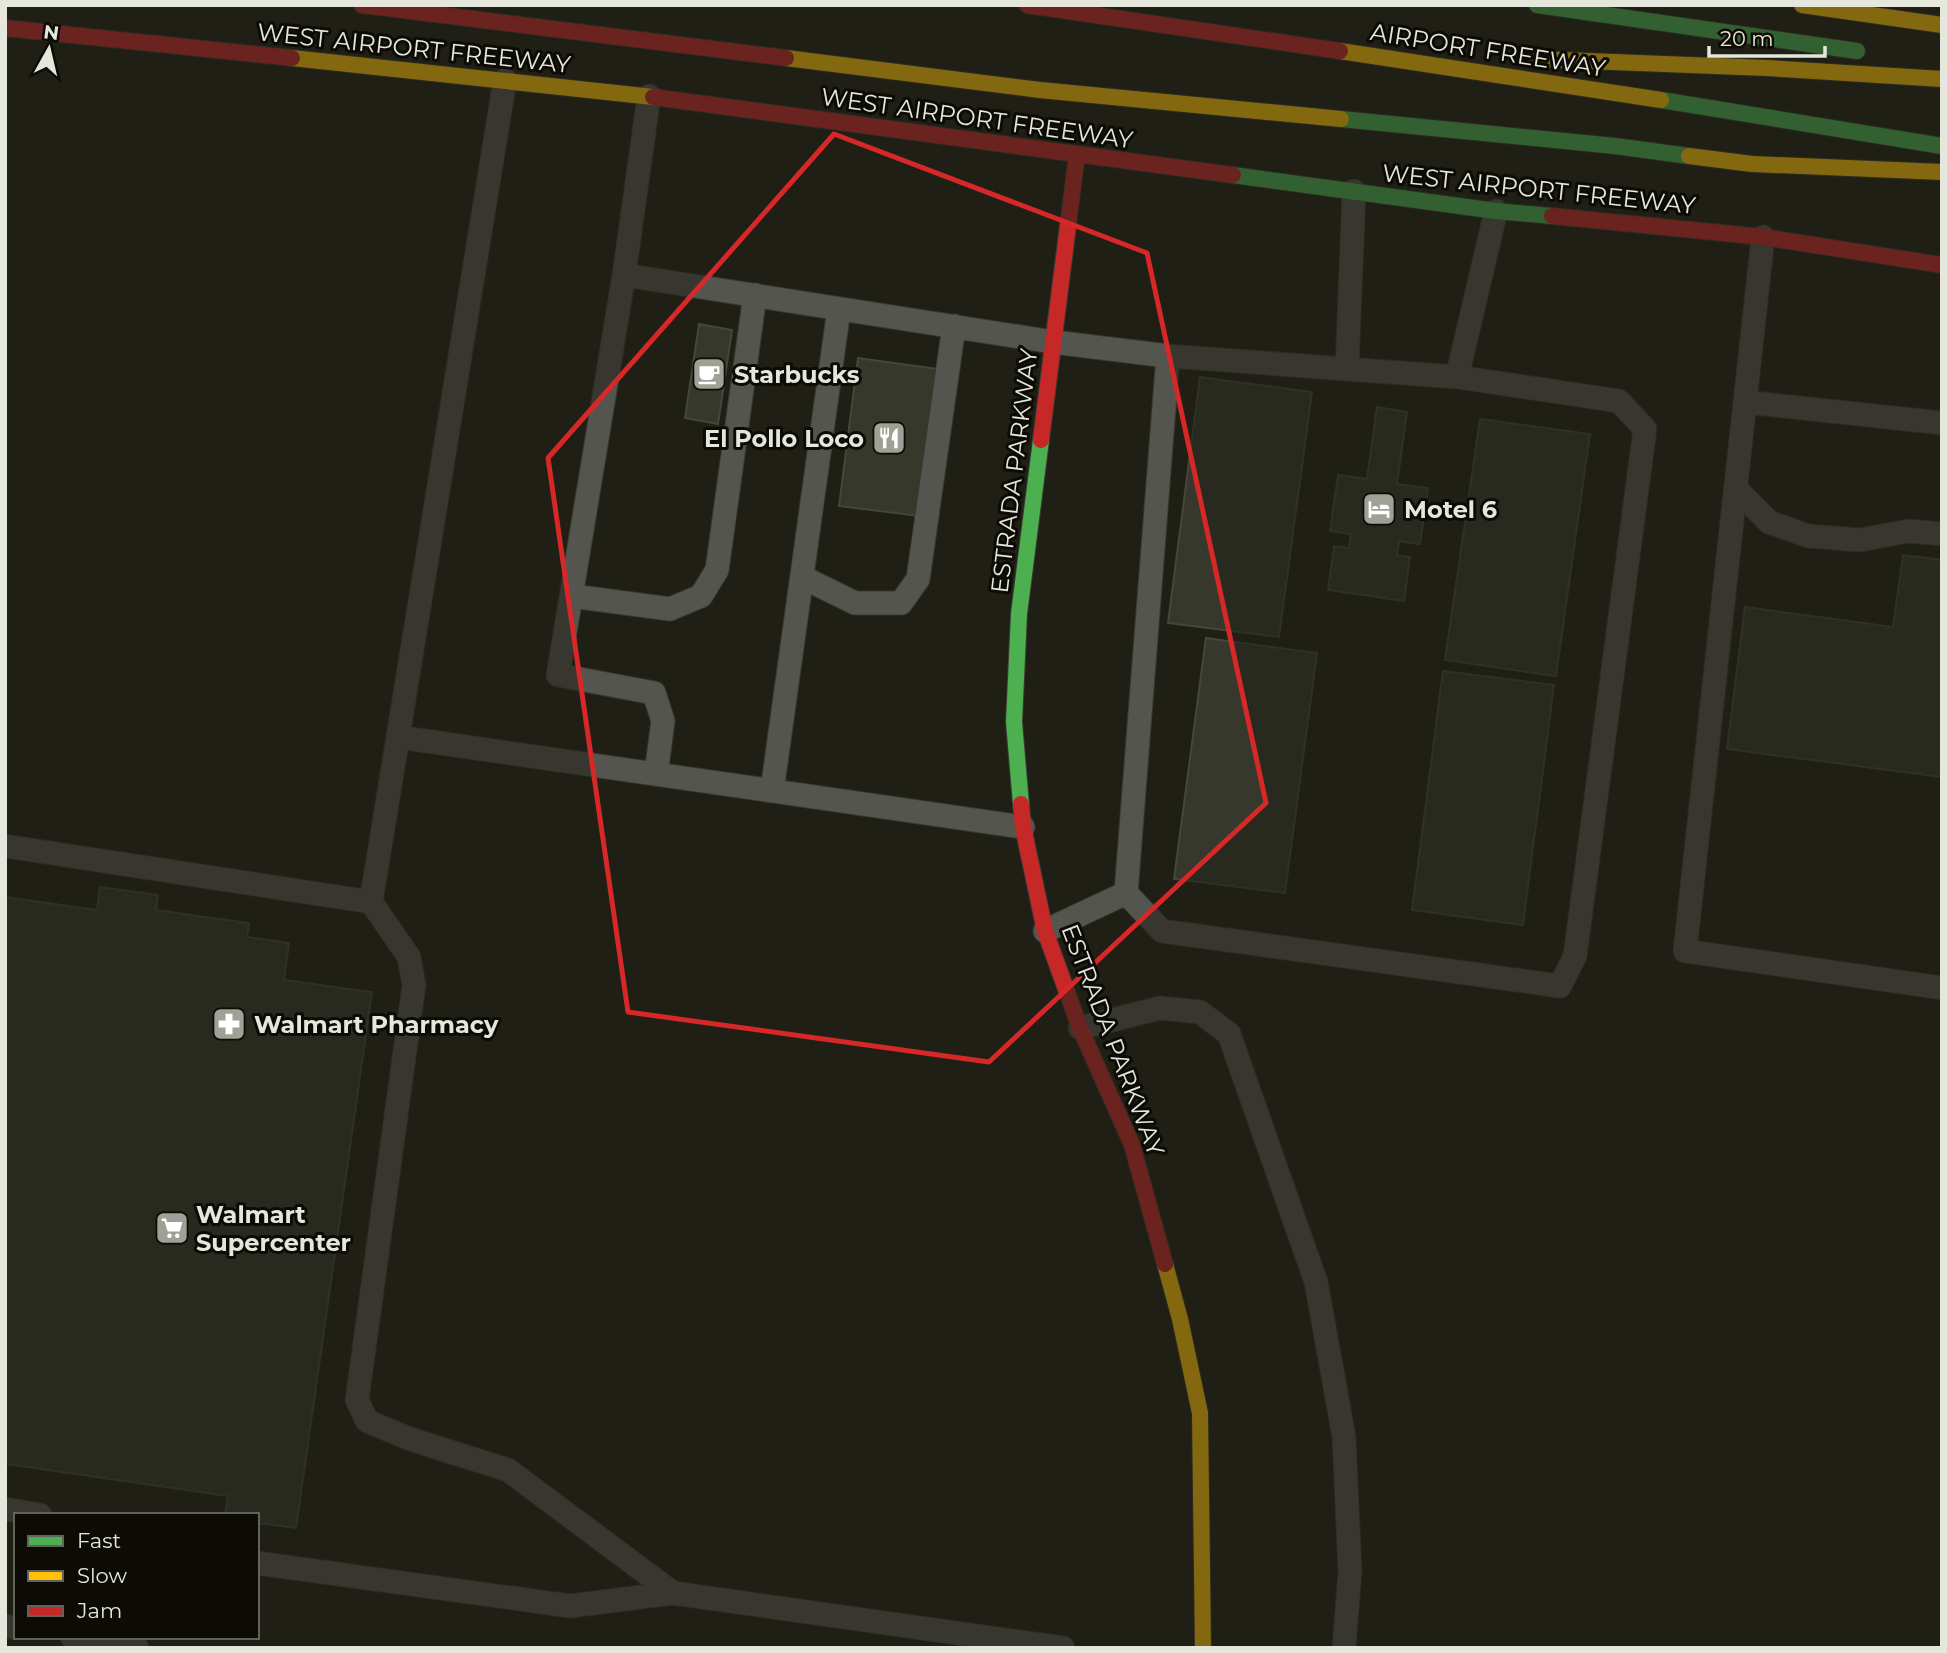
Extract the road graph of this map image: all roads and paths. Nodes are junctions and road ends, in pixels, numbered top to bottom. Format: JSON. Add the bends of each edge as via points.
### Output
{"nodes":[{"id":1,"x":362,"y":5,"type":"edge"},
{"id":2,"x":1027,"y":5,"type":"edge"},
{"id":3,"x":1536,"y":5,"type":"edge"},
{"id":4,"x":1802,"y":5,"type":"edge"},
{"id":5,"x":1942,"y":24,"type":"edge"},
{"id":6,"x":5,"y":28,"type":"edge"},
{"id":7,"x":1349,"y":51,"type":"junction"},
{"id":8,"x":1875,"y":53,"type":"dead end"},
{"id":9,"x":1488,"y":57,"type":"dead end"},
{"id":10,"x":1516,"y":58,"type":"dead end"},
{"id":11,"x":1942,"y":79,"type":"edge"},
{"id":12,"x":505,"y":80,"type":"junction"},
{"id":13,"x":649,"y":96,"type":"junction"},
{"id":14,"x":1942,"y":146,"type":"edge"},
{"id":15,"x":1077,"y":154,"type":"junction"},
{"id":16,"x":1942,"y":172,"type":"edge"},
{"id":17,"x":1354,"y":191,"type":"junction"},
{"id":18,"x":1496,"y":211,"type":"junction"},
{"id":19,"x":1763,"y":237,"type":"junction"},
{"id":20,"x":1942,"y":265,"type":"edge"},
{"id":21,"x":624,"y":275,"type":"junction"},
{"id":22,"x":755,"y":295,"type":"junction"},
{"id":23,"x":839,"y":309,"type":"junction"},
{"id":24,"x":954,"y":326,"type":"junction"},
{"id":25,"x":1053,"y":342,"type":"junction"},
{"id":26,"x":1168,"y":356,"type":"junction"},
{"id":27,"x":1347,"y":369,"type":"junction"},
{"id":28,"x":1457,"y":377,"type":"junction"},
{"id":29,"x":1745,"y":402,"type":"junction"},
{"id":30,"x":1942,"y":424,"type":"edge"},
{"id":31,"x":1736,"y":489,"type":"junction"},
{"id":32,"x":1942,"y":534,"type":"edge"},
{"id":33,"x":802,"y":577,"type":"junction"},
{"id":34,"x":572,"y":596,"type":"junction"},
{"id":35,"x":398,"y":737,"type":"junction"},
{"id":36,"x":656,"y":774,"type":"junction"},
{"id":37,"x":772,"y":791,"type":"junction"},
{"id":38,"x":1023,"y":827,"type":"junction"},
{"id":39,"x":5,"y":846,"type":"edge"},
{"id":40,"x":1126,"y":893,"type":"junction"},
{"id":41,"x":371,"y":902,"type":"junction"},
{"id":42,"x":1045,"y":932,"type":"junction"},
{"id":43,"x":1942,"y":988,"type":"edge"},
{"id":44,"x":1080,"y":1028,"type":"junction"},
{"id":45,"x":5,"y":1509,"type":"edge"},
{"id":46,"x":28,"y":1513,"type":"edge"},
{"id":47,"x":259,"y":1563,"type":"edge"},
{"id":48,"x":673,"y":1593,"type":"junction"},
{"id":49,"x":84,"y":1639,"type":"edge"},
{"id":50,"x":137,"y":1648,"type":"edge"},
{"id":51,"x":1063,"y":1648,"type":"edge"},
{"id":52,"x":1203,"y":1648,"type":"edge"},
{"id":53,"x":1344,"y":1648,"type":"edge"}],
"edges":[{"from":1,"to":16,"type":"main road","via":[[1040,90],[1615,146],[1752,164]]},
{"from":2,"to":7,"type":"main road","name":"AIRPORT FREEWAY"},
{"from":3,"to":8,"type":"main road"},
{"from":4,"to":5,"type":"main road"},
{"from":6,"to":12,"type":"main road","name":"WEST AIRPORT FREEWAY"},
{"from":7,"to":9,"type":"main road"},
{"from":7,"to":14,"type":"main road","name":"AIRPORT FREEWAY"},
{"from":10,"to":11,"type":"main road"},
{"from":12,"to":13,"type":"main road","name":"WEST AIRPORT FREEWAY"},
{"from":12,"to":35,"type":"lane"},
{"from":13,"to":15,"type":"main road","name":"WEST AIRPORT FREEWAY"},
{"from":13,"to":21,"type":"lane"},
{"from":15,"to":17,"type":"main road","name":"WEST AIRPORT FREEWAY"},
{"from":15,"to":25,"type":"main road","name":"ESTRADA PARKWAY"},
{"from":17,"to":18,"type":"main road","name":"WEST AIRPORT FREEWAY"},
{"from":17,"to":27,"type":"lane"},
{"from":18,"to":19,"type":"main road","name":"WEST AIRPORT FREEWAY"},
{"from":18,"to":28,"type":"lane"},
{"from":19,"to":20,"type":"main road","name":"WEST AIRPORT FREEWAY"},
{"from":19,"to":29,"type":"lane"},
{"from":21,"to":22,"type":"lane"},
{"from":21,"to":34,"type":"lane"},
{"from":22,"to":23,"type":"lane"},
{"from":22,"to":34,"type":"lane","via":[[717,570],[701,596],[670,609]]},
{"from":23,"to":24,"type":"lane"},
{"from":23,"to":33,"type":"lane"},
{"from":24,"to":25,"type":"lane"},
{"from":24,"to":33,"type":"lane","via":[[918,579],[901,603],[855,603]]},
{"from":25,"to":26,"type":"lane"},
{"from":25,"to":38,"type":"main road","name":"ESTRADA PARKWAY","via":[[1015,670],[1014,722]]},
{"from":26,"to":27,"type":"lane"},
{"from":26,"to":40,"type":"lane"},
{"from":27,"to":28,"type":"lane"},
{"from":28,"to":40,"type":"lane","via":[[1619,401],[1645,429],[1575,956],[1560,986],[1162,931]]},
{"from":29,"to":30,"type":"lane"},
{"from":29,"to":31,"type":"lane"},
{"from":31,"to":32,"type":"lane","via":[[1769,522],[1808,536],[1860,540],[1908,531]]},
{"from":31,"to":43,"type":"lane","via":[[1685,951]]},
{"from":33,"to":37,"type":"lane"},
{"from":34,"to":36,"type":"lane","via":[[558,675],[654,693],[663,721]]},
{"from":35,"to":36,"type":"lane"},
{"from":35,"to":41,"type":"lane"},
{"from":36,"to":37,"type":"lane"},
{"from":37,"to":38,"type":"lane"},
{"from":38,"to":42,"type":"main road","name":"ESTRADA PARKWAY"},
{"from":39,"to":41,"type":"lane"},
{"from":40,"to":42,"type":"lane"},
{"from":41,"to":48,"type":"lane","via":[[409,957],[414,985],[357,1400],[368,1421],[508,1470]]},
{"from":42,"to":44,"type":"main road","name":"ESTRADA PARKWAY"},
{"from":44,"to":52,"type":"main road","name":"ESTRADA PARKWAY","via":[[1132,1145],[1180,1319],[1200,1413]]},
{"from":44,"to":53,"type":"lane","via":[[1160,1008],[1200,1012],[1229,1034],[1316,1282],[1344,1437],[1350,1571]]},
{"from":45,"to":46,"type":"lane"},
{"from":47,"to":48,"type":"lane","via":[[570,1606]]},
{"from":48,"to":51,"type":"lane"},
{"from":49,"to":50,"type":"lane"}]}
